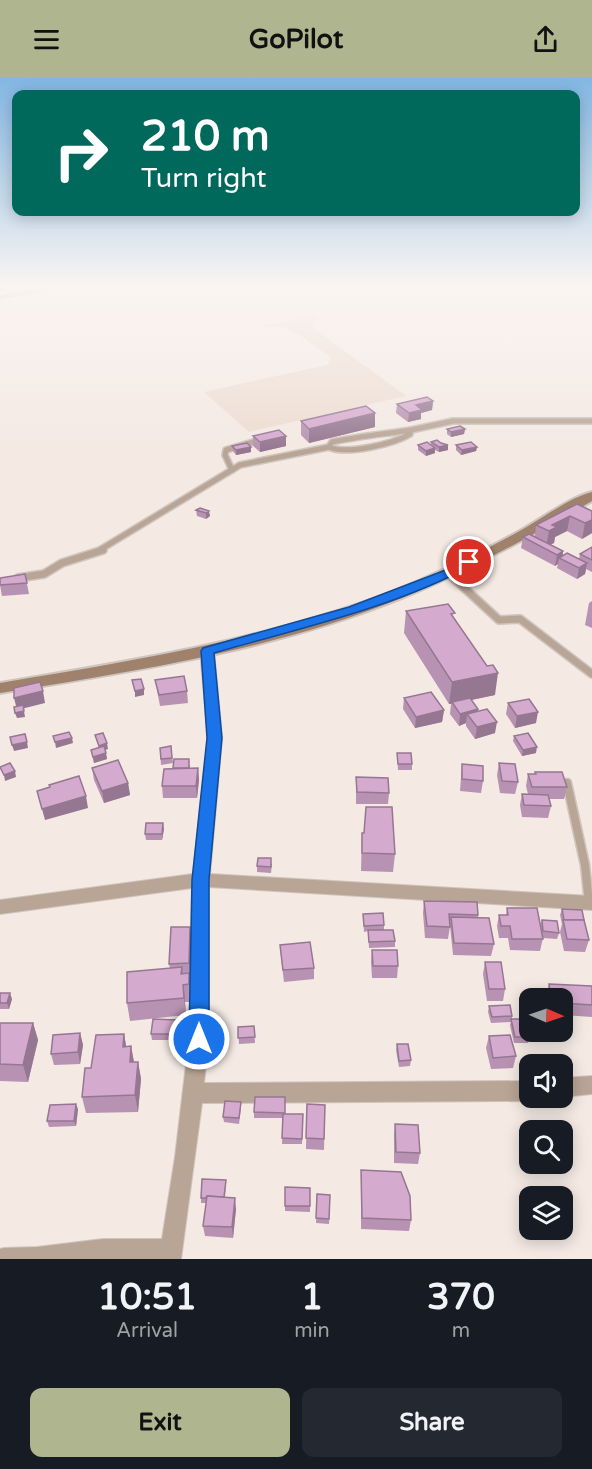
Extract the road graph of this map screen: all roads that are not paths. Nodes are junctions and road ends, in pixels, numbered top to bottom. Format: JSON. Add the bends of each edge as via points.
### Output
{"nodes":[{"id":1,"x":592,"y":421,"type":"edge"},
{"id":2,"x":411,"y":430,"type":"junction"},
{"id":3,"x":260,"y":440,"type":"edge"},
{"id":4,"x":329,"y":447,"type":"junction"},
{"id":5,"x":232,"y":470,"type":"junction"},
{"id":6,"x":592,"y":496,"type":"edge"},
{"id":7,"x":448,"y":573,"type":"junction"},
{"id":8,"x":13,"y":579,"type":"edge"},
{"id":9,"x":207,"y":651,"type":"junction"},
{"id":10,"x":592,"y":674,"type":"edge"},
{"id":11,"x":0,"y":688,"type":"edge"},
{"id":12,"x":567,"y":783,"type":"edge"},
{"id":13,"x":201,"y":880,"type":"junction"},
{"id":14,"x":591,"y":903,"type":"edge"},
{"id":15,"x":0,"y":907,"type":"edge"},
{"id":16,"x":592,"y":1085,"type":"edge"},
{"id":17,"x":573,"y":1087,"type":"edge"},
{"id":18,"x":519,"y":1090,"type":"edge"},
{"id":19,"x":192,"y":1093,"type":"junction"},
{"id":20,"x":170,"y":1255,"type":"edge"},
{"id":21,"x":4,"y":1259,"type":"edge"}],
"edges":[{"from":1,"to":2,"type":"lane","via":[[453,421]]},
{"from":2,"to":4,"type":"lane","via":[[366,434],[332,442]]},
{"from":2,"to":4,"type":"lane","via":[[403,438],[347,451]]},
{"from":3,"to":5,"type":"lane","via":[[226,450]]},
{"from":4,"to":5,"type":"lane","via":[[240,465]]},
{"from":5,"to":8,"type":"lane","via":[[105,549],[62,563],[44,574]]},
{"from":6,"to":7,"type":"main road"},
{"from":7,"to":9,"type":"main road","via":[[353,610]]},
{"from":7,"to":10,"type":"lane","via":[[499,620],[520,619]]},
{"from":9,"to":11,"type":"main road"},
{"from":9,"to":13,"type":"street","via":[[215,738]]},
{"from":12,"to":14,"type":"lane"},
{"from":13,"to":14,"type":"street"},
{"from":13,"to":15,"type":"street"},
{"from":13,"to":19,"type":"street","via":[[199,1039]]},
{"from":16,"to":17,"type":"street"},
{"from":18,"to":19,"type":"street"},
{"from":19,"to":20,"type":"street"},
{"from":20,"to":21,"type":"street","via":[[104,1250]]}]}
